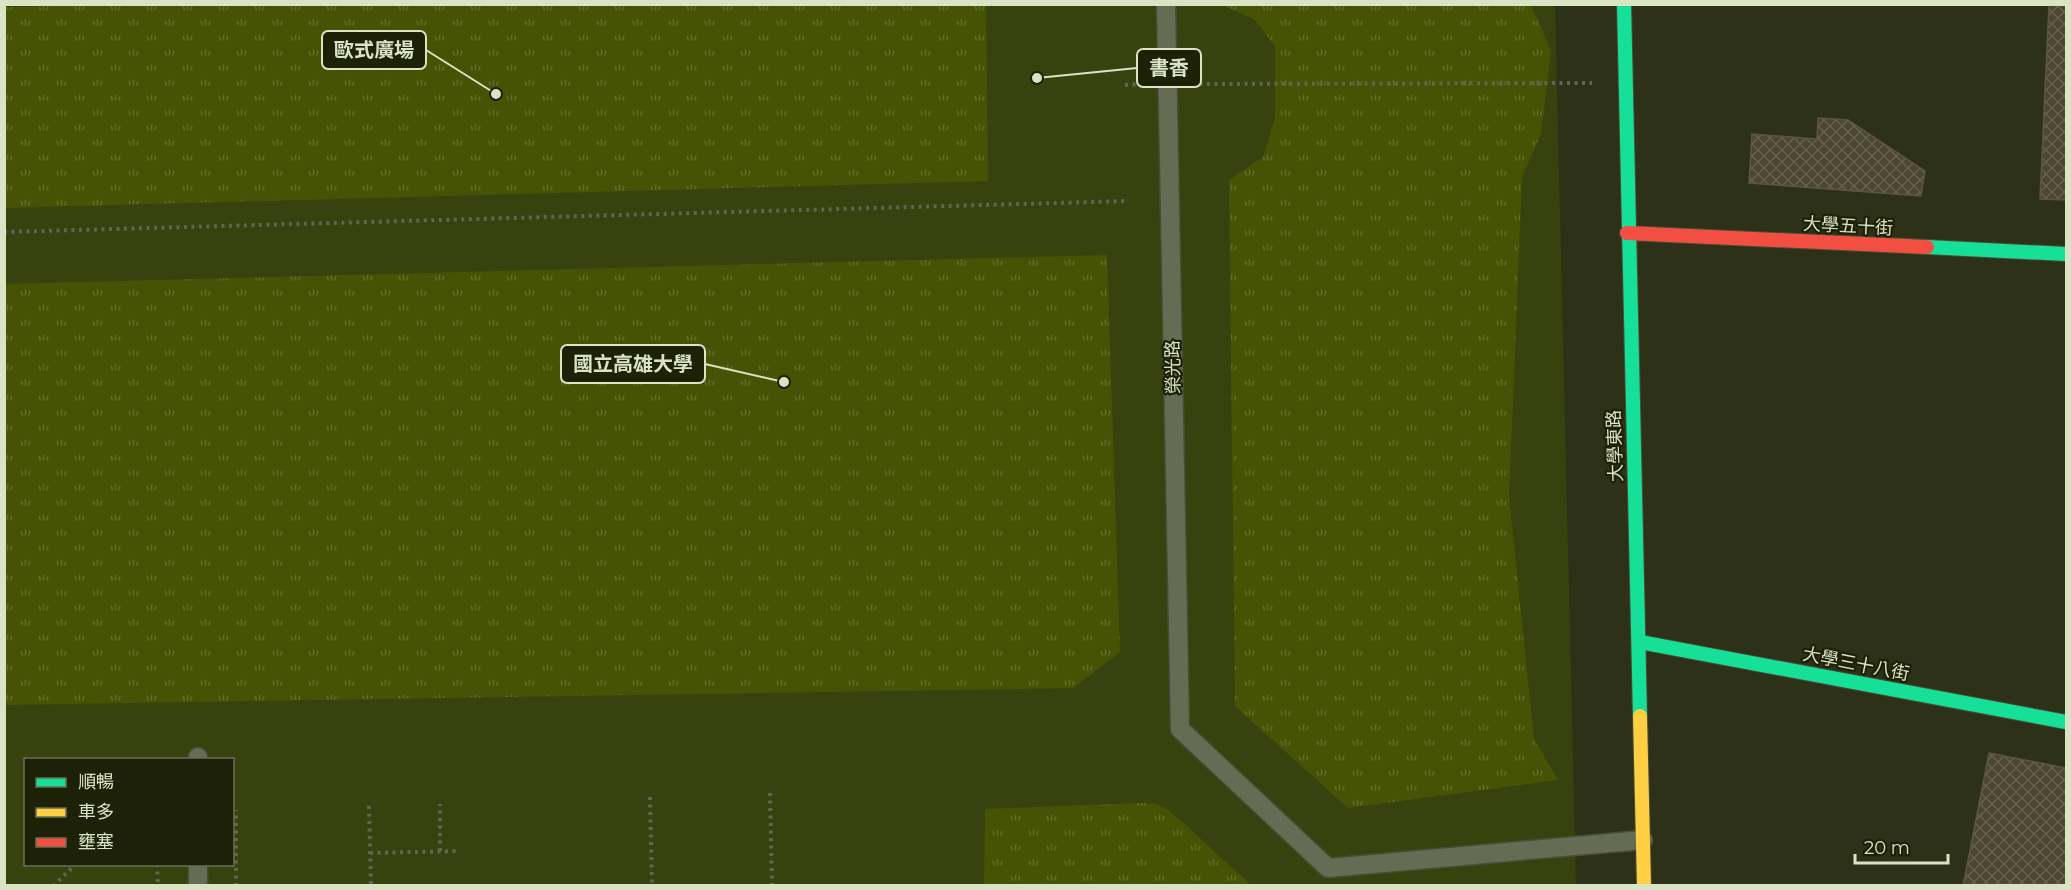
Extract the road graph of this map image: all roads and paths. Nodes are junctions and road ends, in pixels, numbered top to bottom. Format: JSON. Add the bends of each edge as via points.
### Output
{"nodes":[{"id":1,"x":1166,"y":4,"type":"edge"},
{"id":2,"x":1624,"y":4,"type":"edge"},
{"id":3,"x":1625,"y":83,"type":"junction"},
{"id":4,"x":1167,"y":84,"type":"junction"},
{"id":5,"x":1125,"y":85,"type":"dead end"},
{"id":6,"x":1128,"y":201,"type":"dead end"},
{"id":7,"x":4,"y":232,"type":"edge"},
{"id":8,"x":1627,"y":233,"type":"junction"},
{"id":9,"x":2067,"y":254,"type":"edge"},
{"id":10,"x":1640,"y":642,"type":"junction"},
{"id":11,"x":2067,"y":722,"type":"edge"},
{"id":12,"x":770,"y":793,"type":"dead end"},
{"id":13,"x":650,"y":797,"type":"dead end"},
{"id":14,"x":440,"y":804,"type":"dead end"},
{"id":15,"x":369,"y":806,"type":"dead end"},
{"id":16,"x":236,"y":810,"type":"dead end"},
{"id":17,"x":1643,"y":840,"type":"junction"},
{"id":18,"x":460,"y":850,"type":"dead end"},
{"id":19,"x":440,"y":851,"type":"junction"},
{"id":20,"x":370,"y":853,"type":"junction"},
{"id":21,"x":74,"y":866,"type":"edge"},
{"id":22,"x":157,"y":866,"type":"edge"},
{"id":23,"x":198,"y":866,"type":"edge"},
{"id":24,"x":53,"y":885,"type":"edge"},
{"id":25,"x":158,"y":885,"type":"edge"},
{"id":26,"x":198,"y":885,"type":"edge"},
{"id":27,"x":236,"y":885,"type":"edge"},
{"id":28,"x":371,"y":885,"type":"edge"},
{"id":29,"x":652,"y":885,"type":"edge"},
{"id":30,"x":772,"y":885,"type":"edge"},
{"id":31,"x":1644,"y":885,"type":"edge"}],
"edges":[{"from":1,"to":4,"type":"lane","name":"榮光路"},
{"from":2,"to":3,"type":"street","name":"大學東路"},
{"from":3,"to":4,"type":"path"},
{"from":3,"to":8,"type":"street","name":"大學東路"},
{"from":4,"to":5,"type":"path"},
{"from":4,"to":17,"type":"lane","name":"榮光路","via":[[1179,729],[1328,868]]},
{"from":6,"to":7,"type":"path"},
{"from":8,"to":9,"type":"street","name":"大學五十街"},
{"from":8,"to":10,"type":"street","name":"大學東路"},
{"from":10,"to":11,"type":"street","name":"大學三十八街"},
{"from":10,"to":17,"type":"street","name":"大學東路"},
{"from":12,"to":30,"type":"path"},
{"from":13,"to":29,"type":"path"},
{"from":14,"to":19,"type":"path"},
{"from":15,"to":20,"type":"path"},
{"from":16,"to":27,"type":"path"},
{"from":17,"to":31,"type":"street","name":"大學東路"},
{"from":18,"to":19,"type":"path"},
{"from":19,"to":20,"type":"path"},
{"from":20,"to":28,"type":"path"},
{"from":21,"to":24,"type":"path"},
{"from":22,"to":25,"type":"path"},
{"from":23,"to":26,"type":"lane"}]}
